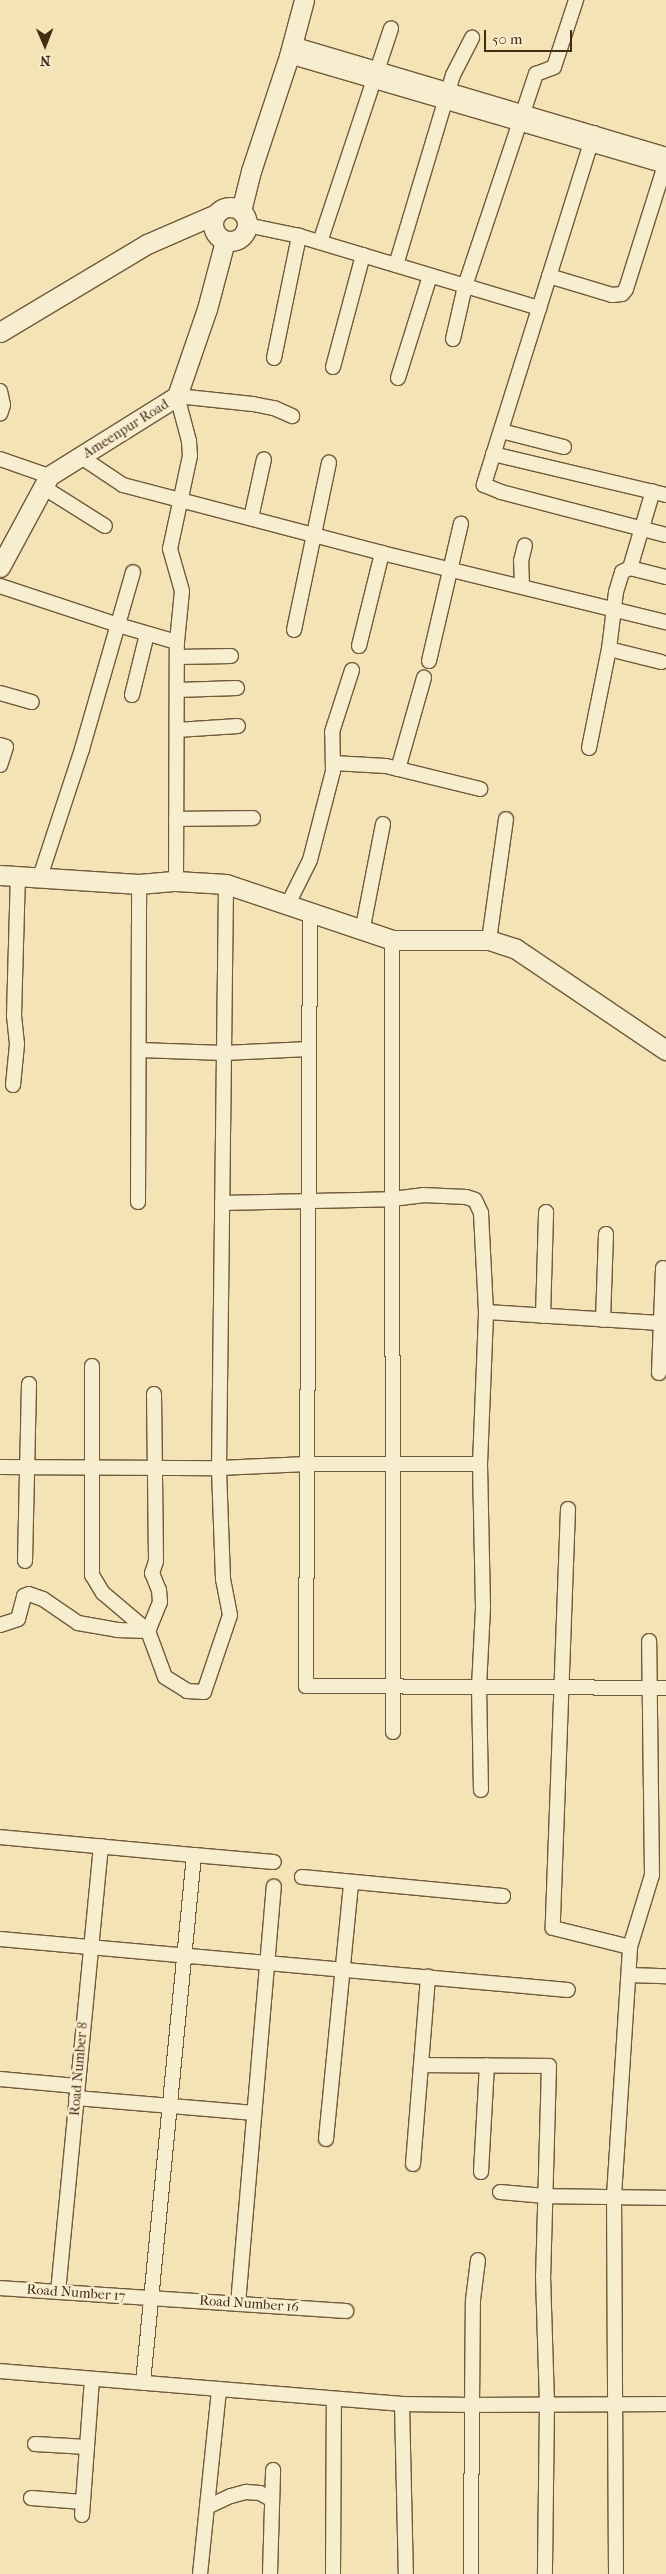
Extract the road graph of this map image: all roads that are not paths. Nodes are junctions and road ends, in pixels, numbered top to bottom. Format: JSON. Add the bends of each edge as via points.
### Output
{"nodes":[{"id":1,"x":304,"y":0,"type":"edge"},
{"id":2,"x":576,"y":0,"type":"edge"},
{"id":3,"x":391,"y":29,"type":"dead end"},
{"id":4,"x":472,"y":38,"type":"dead end"},
{"id":5,"x":290,"y":50,"type":"junction"},
{"id":6,"x":376,"y":75,"type":"junction"},
{"id":7,"x":448,"y":96,"type":"junction"},
{"id":8,"x":521,"y":117,"type":"junction"},
{"id":9,"x":593,"y":138,"type":"junction"},
{"id":10,"x":666,"y":162,"type":"edge"},
{"id":11,"x":232,"y":215,"type":"junction"},
{"id":12,"x":299,"y":236,"type":"junction"},
{"id":13,"x":226,"y":241,"type":"junction"},
{"id":14,"x":320,"y":242,"type":"junction"},
{"id":15,"x":363,"y":255,"type":"junction"},
{"id":16,"x":396,"y":265,"type":"junction"},
{"id":17,"x":430,"y":276,"type":"junction"},
{"id":18,"x":550,"y":276,"type":"junction"},
{"id":19,"x":465,"y":286,"type":"junction"},
{"id":20,"x":539,"y":308,"type":"junction"},
{"id":21,"x":0,"y":332,"type":"edge"},
{"id":22,"x":452,"y":340,"type":"dead end"},
{"id":23,"x":274,"y":358,"type":"dead end"},
{"id":24,"x":333,"y":367,"type":"dead end"},
{"id":25,"x":398,"y":378,"type":"dead end"},
{"id":26,"x":0,"y":391,"type":"edge"},
{"id":27,"x":177,"y":396,"type":"junction"},
{"id":28,"x":0,"y":414,"type":"edge"},
{"id":29,"x":292,"y":416,"type":"dead end"},
{"id":30,"x":501,"y":431,"type":"junction"},
{"id":31,"x":564,"y":447,"type":"dead end"},
{"id":32,"x":494,"y":454,"type":"junction"},
{"id":33,"x":81,"y":457,"type":"junction"},
{"id":34,"x":0,"y":459,"type":"edge"},
{"id":35,"x":264,"y":459,"type":"dead end"},
{"id":36,"x":329,"y":462,"type":"dead end"},
{"id":37,"x":46,"y":481,"type":"junction"},
{"id":38,"x":659,"y":493,"type":"edge"},
{"id":39,"x":180,"y":499,"type":"junction"},
{"id":40,"x":251,"y":518,"type":"junction"},
{"id":41,"x":461,"y":524,"type":"dead end"},
{"id":42,"x":106,"y":526,"type":"dead end"},
{"id":43,"x":643,"y":528,"type":"junction"},
{"id":44,"x":313,"y":535,"type":"junction"},
{"id":45,"x":666,"y":535,"type":"edge"},
{"id":46,"x":525,"y":546,"type":"dead end"},
{"id":47,"x":382,"y":553,"type":"junction"},
{"id":48,"x":0,"y":567,"type":"edge"},
{"id":49,"x":449,"y":568,"type":"junction"},
{"id":50,"x":630,"y":568,"type":"junction"},
{"id":51,"x":133,"y":572,"type":"dead end"},
{"id":52,"x":666,"y":577,"type":"edge"},
{"id":53,"x":0,"y":586,"type":"edge"},
{"id":54,"x":522,"y":586,"type":"junction"},
{"id":55,"x":613,"y":610,"type":"junction"},
{"id":56,"x":666,"y":622,"type":"edge"},
{"id":57,"x":118,"y":625,"type":"junction"},
{"id":58,"x":294,"y":630,"type":"dead end"},
{"id":59,"x":147,"y":634,"type":"junction"},
{"id":60,"x":177,"y":642,"type":"junction"},
{"id":61,"x":358,"y":646,"type":"dead end"},
{"id":62,"x":609,"y":649,"type":"junction"},
{"id":63,"x":231,"y":656,"type":"dead end"},
{"id":64,"x":177,"y":657,"type":"junction"},
{"id":65,"x":429,"y":661,"type":"dead end"},
{"id":66,"x":661,"y":662,"type":"dead end"},
{"id":67,"x":352,"y":670,"type":"dead end"},
{"id":68,"x":424,"y":678,"type":"dead end"},
{"id":69,"x":237,"y":688,"type":"dead end"},
{"id":70,"x":177,"y":690,"type":"junction"},
{"id":71,"x":0,"y":692,"type":"edge"},
{"id":72,"x":132,"y":695,"type":"dead end"},
{"id":73,"x":32,"y":702,"type":"dead end"},
{"id":74,"x":238,"y":726,"type":"dead end"},
{"id":75,"x":177,"y":730,"type":"junction"},
{"id":76,"x":0,"y":745,"type":"edge"},
{"id":77,"x":589,"y":748,"type":"dead end"},
{"id":78,"x":333,"y":763,"type":"junction"},
{"id":79,"x":0,"y":765,"type":"edge"},
{"id":80,"x":398,"y":769,"type":"junction"},
{"id":81,"x":480,"y":790,"type":"dead end"},
{"id":82,"x":253,"y":818,"type":"dead end"},
{"id":83,"x":176,"y":819,"type":"junction"},
{"id":84,"x":506,"y":819,"type":"dead end"},
{"id":85,"x":383,"y":824,"type":"dead end"},
{"id":86,"x":9,"y":875,"type":"edge"},
{"id":87,"x":40,"y":876,"type":"junction"},
{"id":88,"x":176,"y":881,"type":"junction"},
{"id":89,"x":139,"y":884,"type":"junction"},
{"id":90,"x":226,"y":884,"type":"junction"},
{"id":91,"x":287,"y":906,"type":"junction"},
{"id":92,"x":310,"y":914,"type":"junction"},
{"id":93,"x":362,"y":932,"type":"junction"},
{"id":94,"x":392,"y":940,"type":"junction"},
{"id":95,"x":489,"y":940,"type":"junction"},
{"id":96,"x":309,"y":1049,"type":"junction"},
{"id":97,"x":139,"y":1050,"type":"junction"},
{"id":98,"x":666,"y":1050,"type":"edge"},
{"id":99,"x":224,"y":1053,"type":"junction"},
{"id":100,"x":13,"y":1085,"type":"dead end"},
{"id":101,"x":392,"y":1199,"type":"junction"},
{"id":102,"x":308,"y":1200,"type":"junction"},
{"id":103,"x":138,"y":1202,"type":"dead end"},
{"id":104,"x":222,"y":1203,"type":"junction"},
{"id":105,"x":546,"y":1212,"type":"dead end"},
{"id":106,"x":606,"y":1234,"type":"dead end"},
{"id":107,"x":663,"y":1268,"type":"dead end"},
{"id":108,"x":486,"y":1312,"type":"junction"},
{"id":109,"x":543,"y":1316,"type":"junction"},
{"id":110,"x":603,"y":1320,"type":"junction"},
{"id":111,"x":661,"y":1323,"type":"junction"},
{"id":112,"x":92,"y":1366,"type":"dead end"},
{"id":113,"x":659,"y":1373,"type":"dead end"},
{"id":114,"x":29,"y":1384,"type":"dead end"},
{"id":115,"x":154,"y":1394,"type":"dead end"},
{"id":116,"x":307,"y":1464,"type":"junction"},
{"id":117,"x":480,"y":1464,"type":"junction"},
{"id":118,"x":392,"y":1465,"type":"junction"},
{"id":119,"x":26,"y":1466,"type":"junction"},
{"id":120,"x":0,"y":1467,"type":"edge"},
{"id":121,"x":91,"y":1467,"type":"junction"},
{"id":122,"x":154,"y":1467,"type":"junction"},
{"id":123,"x":219,"y":1468,"type":"junction"},
{"id":124,"x":568,"y":1510,"type":"dead end"},
{"id":125,"x":25,"y":1561,"type":"dead end"},
{"id":126,"x":0,"y":1625,"type":"edge"},
{"id":127,"x":148,"y":1631,"type":"junction"},
{"id":128,"x":649,"y":1641,"type":"dead end"},
{"id":129,"x":393,"y":1686,"type":"junction"},
{"id":130,"x":479,"y":1687,"type":"junction"},
{"id":131,"x":564,"y":1687,"type":"junction"},
{"id":132,"x":649,"y":1687,"type":"junction"},
{"id":133,"x":666,"y":1688,"type":"edge"},
{"id":134,"x":393,"y":1732,"type":"dead end"},
{"id":135,"x":481,"y":1790,"type":"dead end"},
{"id":136,"x":0,"y":1836,"type":"edge"},
{"id":137,"x":101,"y":1846,"type":"junction"},
{"id":138,"x":194,"y":1855,"type":"junction"},
{"id":139,"x":274,"y":1862,"type":"dead end"},
{"id":140,"x":302,"y":1877,"type":"dead end"},
{"id":141,"x":351,"y":1882,"type":"junction"},
{"id":142,"x":274,"y":1887,"type":"dead end"},
{"id":143,"x":503,"y":1896,"type":"dead end"},
{"id":144,"x":0,"y":1939,"type":"edge"},
{"id":145,"x":90,"y":1947,"type":"junction"},
{"id":146,"x":630,"y":1947,"type":"junction"},
{"id":147,"x":185,"y":1955,"type":"junction"},
{"id":148,"x":267,"y":1963,"type":"junction"},
{"id":149,"x":342,"y":1970,"type":"junction"},
{"id":150,"x":629,"y":1974,"type":"junction"},
{"id":151,"x":666,"y":1976,"type":"edge"},
{"id":152,"x":428,"y":1977,"type":"junction"},
{"id":153,"x":568,"y":1990,"type":"dead end"},
{"id":154,"x":422,"y":2064,"type":"junction"},
{"id":155,"x":487,"y":2065,"type":"junction"},
{"id":156,"x":0,"y":2079,"type":"edge"},
{"id":157,"x":77,"y":2092,"type":"junction"},
{"id":158,"x":170,"y":2106,"type":"junction"},
{"id":159,"x":254,"y":2113,"type":"junction"},
{"id":160,"x":326,"y":2139,"type":"dead end"},
{"id":161,"x":413,"y":2164,"type":"dead end"},
{"id":162,"x":481,"y":2172,"type":"dead end"},
{"id":163,"x":500,"y":2192,"type":"dead end"},
{"id":164,"x":545,"y":2196,"type":"junction"},
{"id":165,"x":614,"y":2196,"type":"junction"},
{"id":166,"x":666,"y":2198,"type":"edge"},
{"id":167,"x":478,"y":2260,"type":"dead end"},
{"id":168,"x":0,"y":2288,"type":"edge"},
{"id":169,"x":58,"y":2292,"type":"junction"},
{"id":170,"x":151,"y":2298,"type":"junction"},
{"id":171,"x":238,"y":2304,"type":"junction"},
{"id":172,"x":346,"y":2311,"type":"dead end"},
{"id":173,"x":0,"y":2372,"type":"edge"},
{"id":174,"x":92,"y":2379,"type":"junction"},
{"id":175,"x":142,"y":2383,"type":"junction"},
{"id":176,"x":219,"y":2389,"type":"junction"},
{"id":177,"x":334,"y":2399,"type":"junction"},
{"id":178,"x":402,"y":2404,"type":"junction"},
{"id":179,"x":547,"y":2404,"type":"junction"},
{"id":180,"x":615,"y":2404,"type":"junction"},
{"id":181,"x":666,"y":2404,"type":"edge"},
{"id":182,"x":472,"y":2405,"type":"junction"},
{"id":183,"x":35,"y":2444,"type":"dead end"},
{"id":184,"x":87,"y":2447,"type":"junction"},
{"id":185,"x":272,"y":2470,"type":"dead end"},
{"id":186,"x":31,"y":2498,"type":"dead end"},
{"id":187,"x":272,"y":2500,"type":"junction"},
{"id":188,"x":207,"y":2507,"type":"junction"},
{"id":189,"x":200,"y":2574,"type":"edge"},
{"id":190,"x":270,"y":2574,"type":"edge"},
{"id":191,"x":333,"y":2574,"type":"edge"},
{"id":192,"x":406,"y":2574,"type":"edge"},
{"id":193,"x":472,"y":2574,"type":"edge"},
{"id":194,"x":545,"y":2574,"type":"edge"},
{"id":195,"x":616,"y":2574,"type":"edge"}],
"edges":[{"from":1,"to":5,"type":"street"},
{"from":2,"to":8,"type":"street","via":[[554,67],[536,74]]},
{"from":3,"to":6,"type":"street"},
{"from":4,"to":7,"type":"street","via":[[459,60]]},
{"from":5,"to":6,"type":"street"},
{"from":5,"to":11,"type":"street","via":[[251,171]]},
{"from":6,"to":7,"type":"street"},
{"from":6,"to":14,"type":"street"},
{"from":7,"to":8,"type":"street"},
{"from":7,"to":16,"type":"street"},
{"from":8,"to":9,"type":"street"},
{"from":8,"to":19,"type":"street"},
{"from":9,"to":10,"type":"street"},
{"from":9,"to":18,"type":"street"},
{"from":10,"to":18,"type":"street","via":[[622,294],[612,295]]},
{"from":11,"to":12,"type":"street"},
{"from":11,"to":13,"type":"street","via":[[214,230]]},
{"from":11,"to":13,"type":"street","via":[[242,236]]},
{"from":11,"to":21,"type":"street","via":[[147,244]]},
{"from":12,"to":14,"type":"street"},
{"from":12,"to":23,"type":"street"},
{"from":13,"to":27,"type":"street","name":"Ameenpur Road"},
{"from":14,"to":15,"type":"street"},
{"from":15,"to":16,"type":"street"},
{"from":15,"to":24,"type":"street"},
{"from":16,"to":17,"type":"street"},
{"from":17,"to":19,"type":"street"},
{"from":17,"to":25,"type":"street"},
{"from":18,"to":20,"type":"street"},
{"from":19,"to":20,"type":"street"},
{"from":19,"to":22,"type":"street"},
{"from":20,"to":30,"type":"street"},
{"from":26,"to":28,"type":"street","via":[[3,405]]},
{"from":27,"to":29,"type":"street","via":[[253,404]]},
{"from":27,"to":33,"type":"street","name":"Ameenpur Road"},
{"from":27,"to":39,"type":"street","via":[[190,441],[190,456]]},
{"from":30,"to":31,"type":"street"},
{"from":30,"to":32,"type":"street"},
{"from":32,"to":38,"type":"street"},
{"from":32,"to":43,"type":"street","via":[[484,485]]},
{"from":33,"to":37,"type":"street","name":"Ameenpur Road"},
{"from":33,"to":39,"type":"street","via":[[123,486]]},
{"from":34,"to":37,"type":"street"},
{"from":35,"to":40,"type":"street"},
{"from":36,"to":44,"type":"street"},
{"from":37,"to":42,"type":"street"},
{"from":37,"to":48,"type":"street"},
{"from":38,"to":43,"type":"street"},
{"from":39,"to":40,"type":"street"},
{"from":39,"to":60,"type":"street","via":[[170,549],[182,592]]},
{"from":40,"to":44,"type":"street"},
{"from":41,"to":49,"type":"street"},
{"from":43,"to":45,"type":"street"},
{"from":43,"to":50,"type":"street"},
{"from":44,"to":47,"type":"street"},
{"from":44,"to":58,"type":"street"},
{"from":46,"to":54,"type":"street","via":[[521,561]]},
{"from":47,"to":49,"type":"street"},
{"from":47,"to":61,"type":"street"},
{"from":49,"to":54,"type":"street"},
{"from":49,"to":65,"type":"street"},
{"from":50,"to":52,"type":"street"},
{"from":50,"to":55,"type":"street","via":[[622,572]]},
{"from":51,"to":57,"type":"street"},
{"from":53,"to":57,"type":"street"},
{"from":54,"to":55,"type":"street"},
{"from":55,"to":56,"type":"street"},
{"from":55,"to":62,"type":"street"},
{"from":57,"to":59,"type":"street"},
{"from":57,"to":87,"type":"street"},
{"from":59,"to":60,"type":"street"},
{"from":59,"to":72,"type":"street"},
{"from":60,"to":64,"type":"street"},
{"from":62,"to":66,"type":"street"},
{"from":62,"to":77,"type":"street"},
{"from":63,"to":64,"type":"street"},
{"from":64,"to":70,"type":"street"},
{"from":67,"to":78,"type":"street","via":[[332,732]]},
{"from":68,"to":80,"type":"street"},
{"from":69,"to":70,"type":"street"},
{"from":70,"to":75,"type":"street"},
{"from":71,"to":73,"type":"street"},
{"from":74,"to":75,"type":"street"},
{"from":75,"to":83,"type":"street"},
{"from":76,"to":79,"type":"street","via":[[6,747]]},
{"from":78,"to":80,"type":"street"},
{"from":78,"to":91,"type":"street","via":[[310,860]]},
{"from":80,"to":81,"type":"street"},
{"from":82,"to":83,"type":"street"},
{"from":83,"to":88,"type":"street"},
{"from":84,"to":95,"type":"street"},
{"from":85,"to":93,"type":"street"},
{"from":86,"to":87,"type":"street"},
{"from":86,"to":100,"type":"street","via":[[17,1044]]},
{"from":87,"to":89,"type":"street"},
{"from":88,"to":89,"type":"street"},
{"from":88,"to":90,"type":"street"},
{"from":89,"to":97,"type":"street"},
{"from":90,"to":91,"type":"street"},
{"from":90,"to":99,"type":"street"},
{"from":91,"to":92,"type":"street"},
{"from":92,"to":93,"type":"street"},
{"from":92,"to":96,"type":"street"},
{"from":93,"to":94,"type":"street"},
{"from":94,"to":95,"type":"street"},
{"from":94,"to":101,"type":"street"},
{"from":95,"to":98,"type":"street","via":[[516,949]]},
{"from":96,"to":99,"type":"street"},
{"from":96,"to":102,"type":"street"},
{"from":97,"to":99,"type":"street"},
{"from":97,"to":103,"type":"street"},
{"from":99,"to":104,"type":"street"},
{"from":101,"to":102,"type":"street"},
{"from":101,"to":108,"type":"street","via":[[423,1195],[466,1196],[475,1200],[481,1213]]},
{"from":101,"to":118,"type":"street"},
{"from":102,"to":104,"type":"street"},
{"from":102,"to":116,"type":"street"},
{"from":104,"to":123,"type":"street"},
{"from":105,"to":109,"type":"street"},
{"from":106,"to":110,"type":"street"},
{"from":107,"to":111,"type":"street"},
{"from":108,"to":109,"type":"street"},
{"from":108,"to":117,"type":"street"},
{"from":109,"to":110,"type":"street"},
{"from":110,"to":111,"type":"street"},
{"from":111,"to":113,"type":"street"},
{"from":112,"to":121,"type":"street"},
{"from":114,"to":119,"type":"street"},
{"from":115,"to":122,"type":"street"},
{"from":116,"to":118,"type":"street"},
{"from":116,"to":123,"type":"street"},
{"from":116,"to":129,"type":"street","via":[[306,1686]]},
{"from":117,"to":118,"type":"street"},
{"from":117,"to":130,"type":"street","via":[[483,1608]]},
{"from":118,"to":129,"type":"street"},
{"from":119,"to":120,"type":"street"},
{"from":119,"to":121,"type":"street"},
{"from":119,"to":125,"type":"street"},
{"from":121,"to":122,"type":"street"},
{"from":121,"to":127,"type":"street","via":[[92,1575],[103,1593]]},
{"from":122,"to":123,"type":"street"},
{"from":122,"to":127,"type":"street","via":[[156,1560],[152,1572],[160,1602]]},
{"from":123,"to":127,"type":"street","via":[[223,1579],[230,1615],[204,1692],[187,1690],[166,1677]]},
{"from":124,"to":131,"type":"street"},
{"from":126,"to":127,"type":"street","via":[[18,1619],[24,1596],[29,1594],[43,1599],[78,1623],[117,1630]]},
{"from":128,"to":132,"type":"street"},
{"from":129,"to":130,"type":"street"},
{"from":129,"to":134,"type":"street"},
{"from":130,"to":131,"type":"street"},
{"from":130,"to":135,"type":"street"},
{"from":131,"to":132,"type":"street"},
{"from":131,"to":146,"type":"street","via":[[553,1928]]},
{"from":132,"to":133,"type":"street"},
{"from":132,"to":146,"type":"street","via":[[652,1875]]},
{"from":136,"to":137,"type":"street"},
{"from":137,"to":138,"type":"street"},
{"from":137,"to":145,"type":"street","name":"Road Number 8"},
{"from":138,"to":139,"type":"street"},
{"from":138,"to":147,"type":"street"},
{"from":140,"to":141,"type":"street"},
{"from":141,"to":143,"type":"street"},
{"from":141,"to":149,"type":"street"},
{"from":142,"to":148,"type":"street"},
{"from":144,"to":145,"type":"street"},
{"from":145,"to":147,"type":"street"},
{"from":145,"to":157,"type":"street","name":"Road Number 8"},
{"from":146,"to":150,"type":"street"},
{"from":147,"to":148,"type":"street"},
{"from":147,"to":158,"type":"street"},
{"from":148,"to":149,"type":"street"},
{"from":148,"to":159,"type":"street"},
{"from":149,"to":152,"type":"street"},
{"from":149,"to":160,"type":"street"},
{"from":150,"to":151,"type":"street"},
{"from":150,"to":165,"type":"street"},
{"from":152,"to":153,"type":"street"},
{"from":152,"to":154,"type":"street"},
{"from":154,"to":155,"type":"street"},
{"from":154,"to":161,"type":"street"},
{"from":155,"to":162,"type":"street"},
{"from":155,"to":164,"type":"street","via":[[549,2066]]},
{"from":156,"to":157,"type":"street"},
{"from":157,"to":158,"type":"street"},
{"from":157,"to":169,"type":"street","name":"Road Number 8"},
{"from":158,"to":159,"type":"street"},
{"from":158,"to":170,"type":"street"},
{"from":159,"to":171,"type":"street"},
{"from":163,"to":164,"type":"street"},
{"from":164,"to":165,"type":"street"},
{"from":164,"to":179,"type":"street","via":[[543,2276]]},
{"from":165,"to":166,"type":"street"},
{"from":165,"to":180,"type":"street"},
{"from":167,"to":182,"type":"street","via":[[473,2300]]},
{"from":168,"to":169,"type":"street","name":"Road Number 17"},
{"from":169,"to":170,"type":"street","name":"Road Number 17"},
{"from":170,"to":171,"type":"street","name":"Road Number 16"},
{"from":170,"to":175,"type":"street"},
{"from":171,"to":172,"type":"street","name":"Road Number 16"},
{"from":173,"to":174,"type":"street"},
{"from":174,"to":175,"type":"street"},
{"from":174,"to":184,"type":"street"},
{"from":175,"to":176,"type":"street"},
{"from":176,"to":177,"type":"street"},
{"from":176,"to":188,"type":"street"},
{"from":177,"to":178,"type":"street"},
{"from":177,"to":191,"type":"street"},
{"from":178,"to":182,"type":"street"},
{"from":178,"to":192,"type":"street"},
{"from":179,"to":180,"type":"street"},
{"from":179,"to":182,"type":"street"},
{"from":179,"to":194,"type":"street"},
{"from":180,"to":181,"type":"street"},
{"from":180,"to":195,"type":"street"},
{"from":182,"to":193,"type":"street"},
{"from":183,"to":184,"type":"street"},
{"from":184,"to":186,"type":"street","via":[[82,2508]]},
{"from":185,"to":187,"type":"street"},
{"from":187,"to":188,"type":"street","via":[[260,2493],[246,2492]]},
{"from":187,"to":190,"type":"street"},
{"from":188,"to":189,"type":"street"}]}
